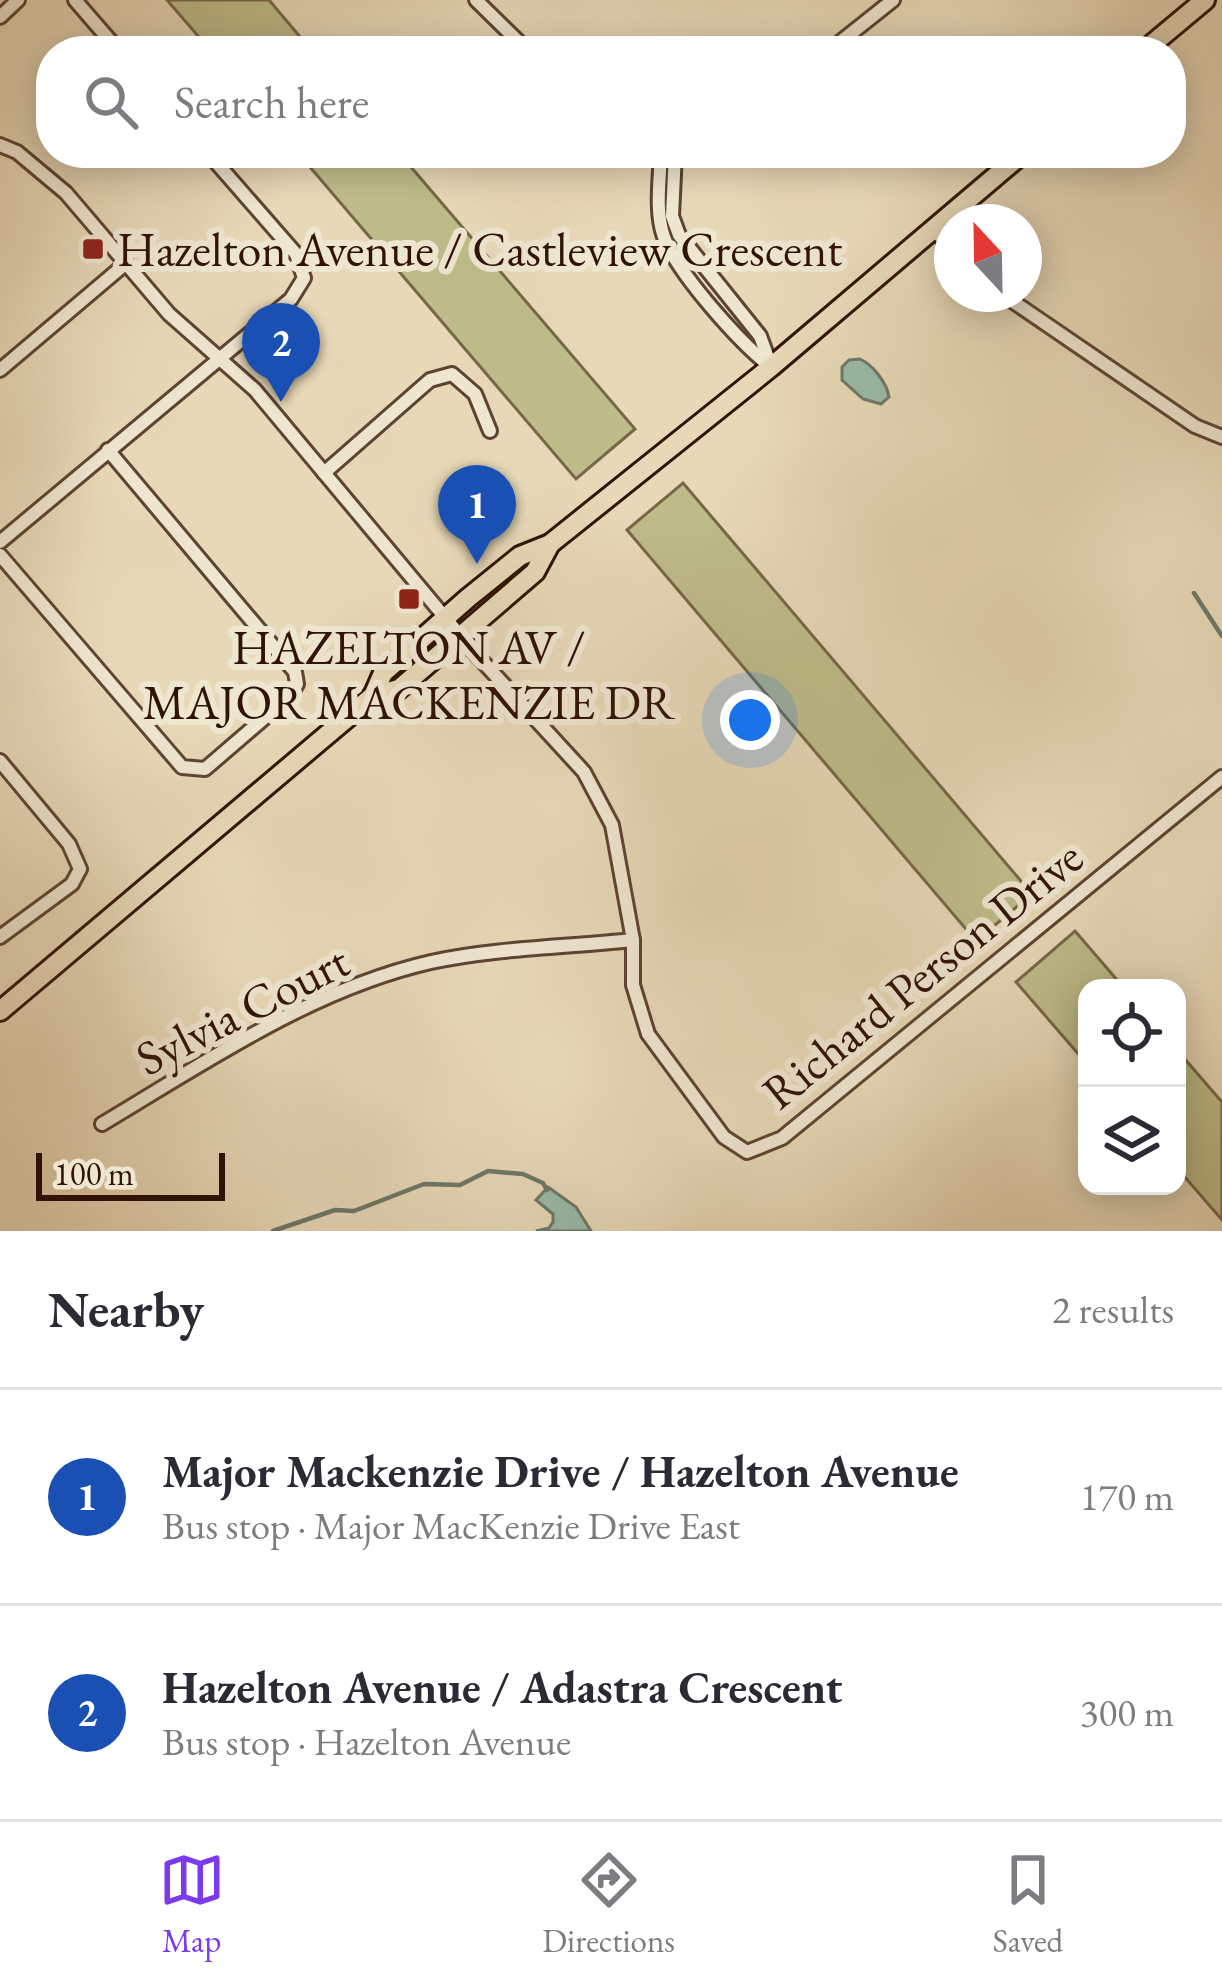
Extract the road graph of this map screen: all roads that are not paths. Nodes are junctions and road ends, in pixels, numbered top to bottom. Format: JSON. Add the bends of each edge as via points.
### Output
{"nodes":[{"id":1,"x":17,"y":0,"type":"edge"},
{"id":2,"x":75,"y":0,"type":"edge"},
{"id":3,"x":476,"y":0,"type":"edge"},
{"id":4,"x":893,"y":0,"type":"edge"},
{"id":5,"x":1205,"y":0,"type":"edge"},
{"id":6,"x":0,"y":16,"type":"edge"},
{"id":7,"x":106,"y":36,"type":"edge"},
{"id":8,"x":513,"y":36,"type":"edge"},
{"id":9,"x":848,"y":36,"type":"edge"},
{"id":10,"x":1162,"y":36,"type":"edge"},
{"id":11,"x":0,"y":145,"type":"edge"},
{"id":12,"x":221,"y":168,"type":"edge"},
{"id":13,"x":661,"y":168,"type":"edge"},
{"id":14,"x":675,"y":168,"type":"edge"},
{"id":15,"x":1005,"y":168,"type":"edge"},
{"id":16,"x":963,"y":204,"type":"edge"},
{"id":17,"x":934,"y":229,"type":"edge"},
{"id":18,"x":687,"y":248,"type":"junction"},
{"id":19,"x":674,"y":258,"type":"junction"},
{"id":20,"x":124,"y":265,"type":"junction"},
{"id":21,"x":1028,"y":312,"type":"edge"},
{"id":22,"x":218,"y":360,"type":"junction"},
{"id":23,"x":771,"y":367,"type":"junction"},
{"id":24,"x":0,"y":370,"type":"edge"},
{"id":25,"x":490,"y":430,"type":"dead end"},
{"id":26,"x":1222,"y":437,"type":"edge"},
{"id":27,"x":107,"y":450,"type":"junction"},
{"id":28,"x":324,"y":473,"type":"junction"},
{"id":29,"x":0,"y":542,"type":"edge"},
{"id":30,"x":550,"y":544,"type":"junction"},
{"id":31,"x":0,"y":555,"type":"edge"},
{"id":32,"x":446,"y":617,"type":"junction"},
{"id":33,"x":461,"y":636,"type":"junction"},
{"id":34,"x":373,"y":696,"type":"junction"},
{"id":35,"x":0,"y":761,"type":"edge"},
{"id":36,"x":1222,"y":777,"type":"edge"},
{"id":37,"x":0,"y":938,"type":"edge"},
{"id":38,"x":633,"y":940,"type":"junction"},
{"id":39,"x":0,"y":1011,"type":"edge"},
{"id":40,"x":102,"y":1124,"type":"dead end"}],
"edges":[{"from":1,"to":6,"type":"street"},
{"from":2,"to":7,"type":"street"},
{"from":3,"to":8,"type":"street"},
{"from":4,"to":9,"type":"street"},
{"from":5,"to":10,"type":"main road"},
{"from":11,"to":20,"type":"street","name":"Richard Person Drive","via":[[66,194]]},
{"from":12,"to":22,"type":"street","via":[[296,254],[304,278],[291,299]]},
{"from":13,"to":19,"type":"street","via":[[660,219]]},
{"from":14,"to":18,"type":"street","via":[[672,216]]},
{"from":15,"to":16,"type":"main road"},
{"from":17,"to":23,"type":"main road"},
{"from":18,"to":19,"type":"street"},
{"from":18,"to":23,"type":"street","via":[[760,336]]},
{"from":19,"to":23,"type":"street","via":[[746,348]]},
{"from":20,"to":22,"type":"street","name":"Richard Person Drive"},
{"from":20,"to":24,"type":"street"},
{"from":21,"to":26,"type":"street"},
{"from":22,"to":27,"type":"street"},
{"from":22,"to":28,"type":"street","name":"Richard Person Drive","via":[[255,390]]},
{"from":23,"to":30,"type":"main road"},
{"from":25,"to":28,"type":"street","via":[[475,394],[452,374],[442,376]]},
{"from":27,"to":29,"type":"street"},
{"from":27,"to":31,"type":"street","via":[[295,672],[290,696],[206,769],[182,767]]},
{"from":28,"to":32,"type":"street","name":"Richard Person Drive"},
{"from":30,"to":32,"type":"main road","via":[[520,556]]},
{"from":30,"to":33,"type":"main road","via":[[535,572]]},
{"from":32,"to":33,"type":"street","name":"Richard Person Drive"},
{"from":32,"to":34,"type":"main road","via":[[383,673]]},
{"from":33,"to":34,"type":"main road","via":[[399,689]]},
{"from":33,"to":38,"type":"street","name":"Richard Person Drive","via":[[584,772],[612,825]]},
{"from":34,"to":39,"type":"main road"},
{"from":35,"to":37,"type":"street","via":[[69,844],[80,869],[72,884]]},
{"from":36,"to":38,"type":"street","name":"Richard Person Drive","via":[[782,1138],[747,1152],[724,1136],[648,1034],[633,985]]},
{"from":38,"to":40,"type":"street","name":"Sylvia Court","via":[[434,962],[366,981],[304,1007]]}]}
